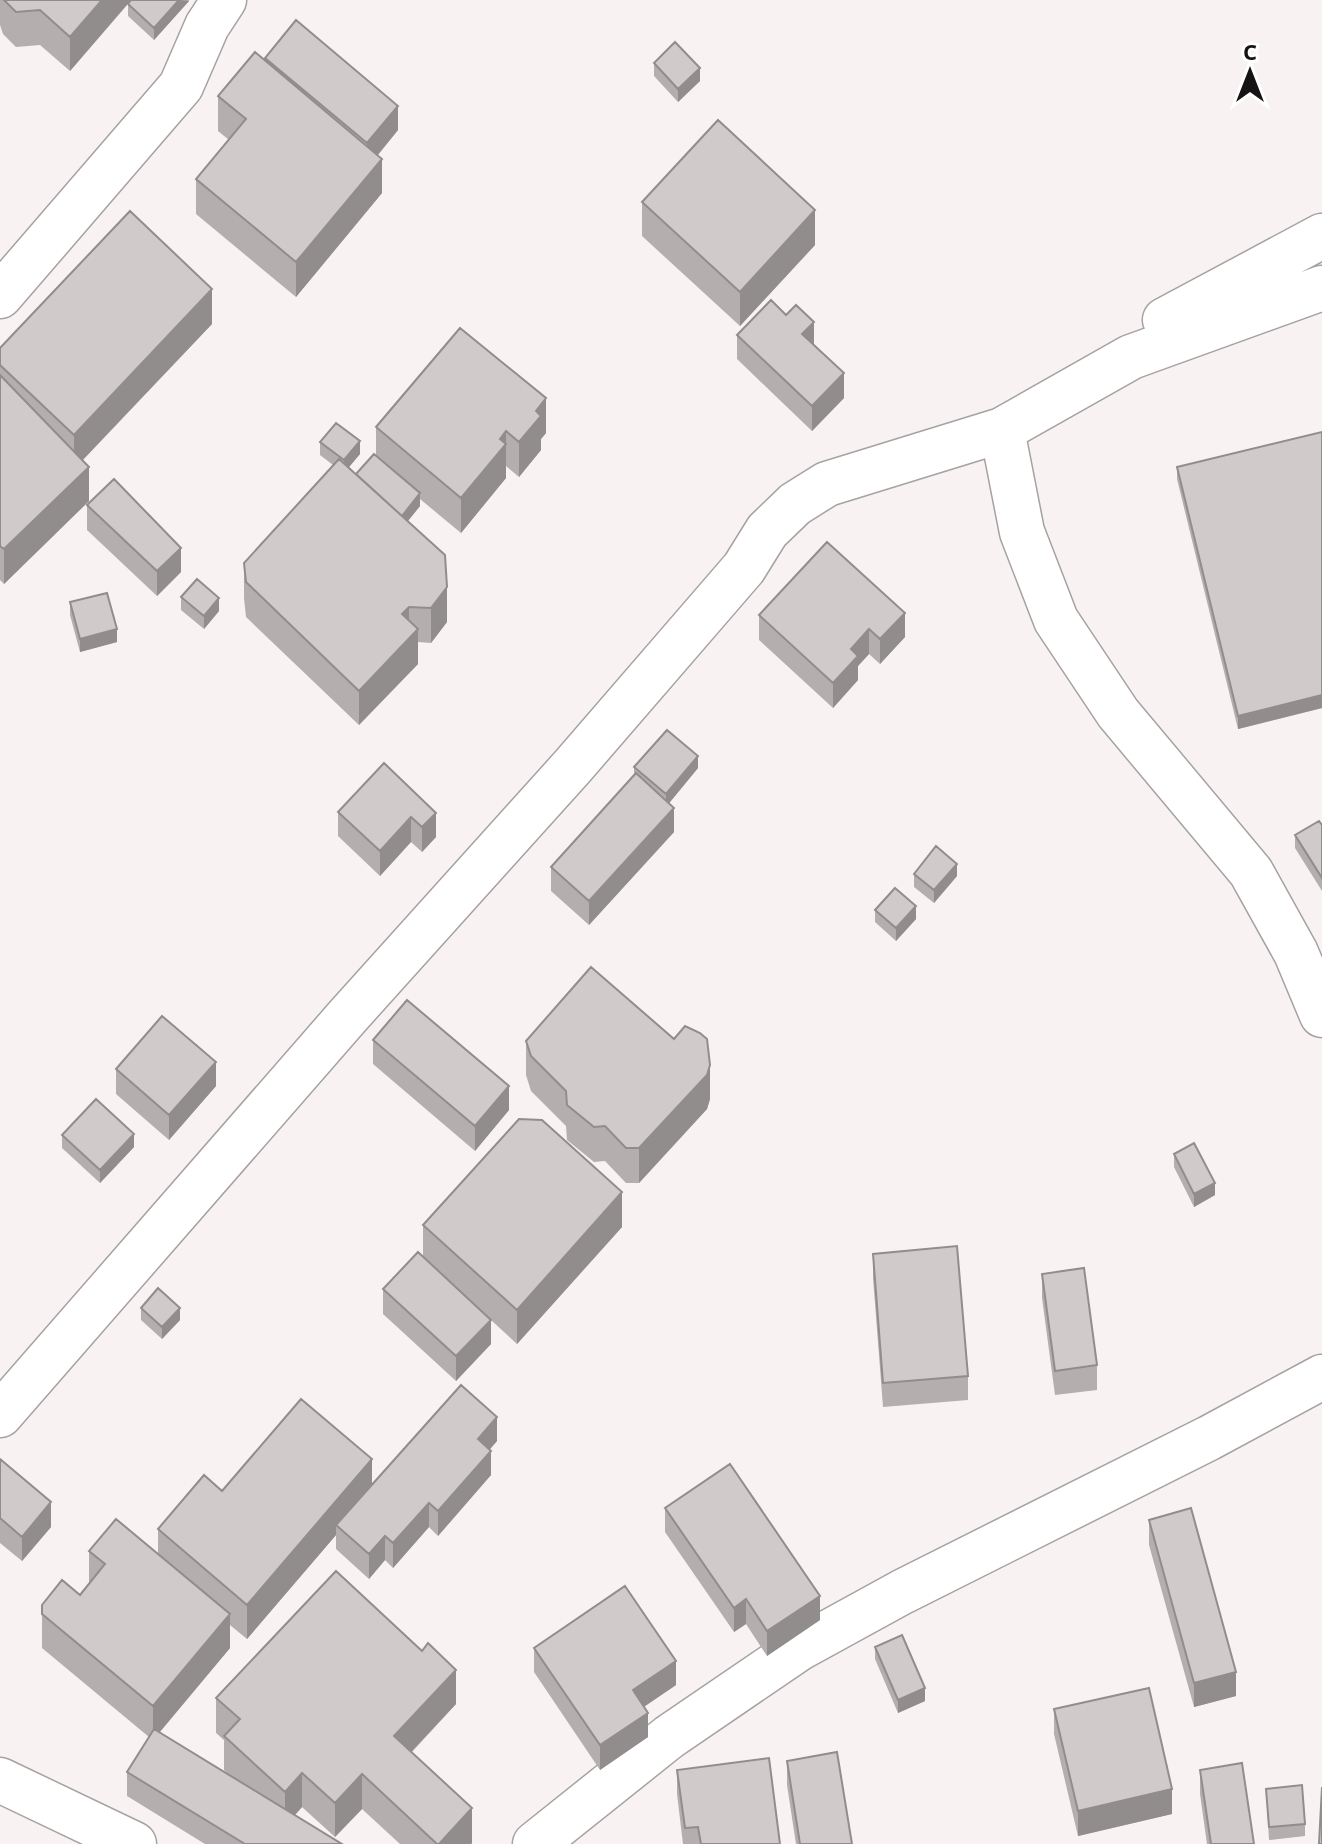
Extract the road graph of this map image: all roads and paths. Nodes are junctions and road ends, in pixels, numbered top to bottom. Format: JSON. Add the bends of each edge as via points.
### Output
{"nodes":[{"id":1,"x":224,"y":0,"type":"edge"},
{"id":2,"x":1322,"y":236,"type":"edge"},
{"id":3,"x":1322,"y":288,"type":"edge"},
{"id":4,"x":0,"y":296,"type":"edge"},
{"id":5,"x":1131,"y":357,"type":"junction"},
{"id":6,"x":1002,"y":430,"type":"junction"},
{"id":7,"x":1322,"y":1015,"type":"edge"},
{"id":8,"x":1322,"y":1377,"type":"edge"},
{"id":9,"x":0,"y":1415,"type":"edge"},
{"id":10,"x":0,"y":1780,"type":"edge"},
{"id":11,"x":134,"y":1844,"type":"edge"},
{"id":12,"x":535,"y":1844,"type":"edge"}],
"edges":[{"from":1,"to":4,"type":"street","via":[[181,86]]},
{"from":2,"to":5,"type":"street","via":[[1167,318]]},
{"from":3,"to":5,"type":"street"},
{"from":5,"to":6,"type":"street"},
{"from":6,"to":7,"type":"street","via":[[1022,532],[1056,620],[1118,713],[1251,872],[1296,953]]},
{"from":6,"to":9,"type":"street","via":[[827,484],[767,531],[744,568],[573,766]]},
{"from":8,"to":12,"type":"street","via":[[798,1649],[669,1737]]},
{"from":10,"to":11,"type":"street"}]}
